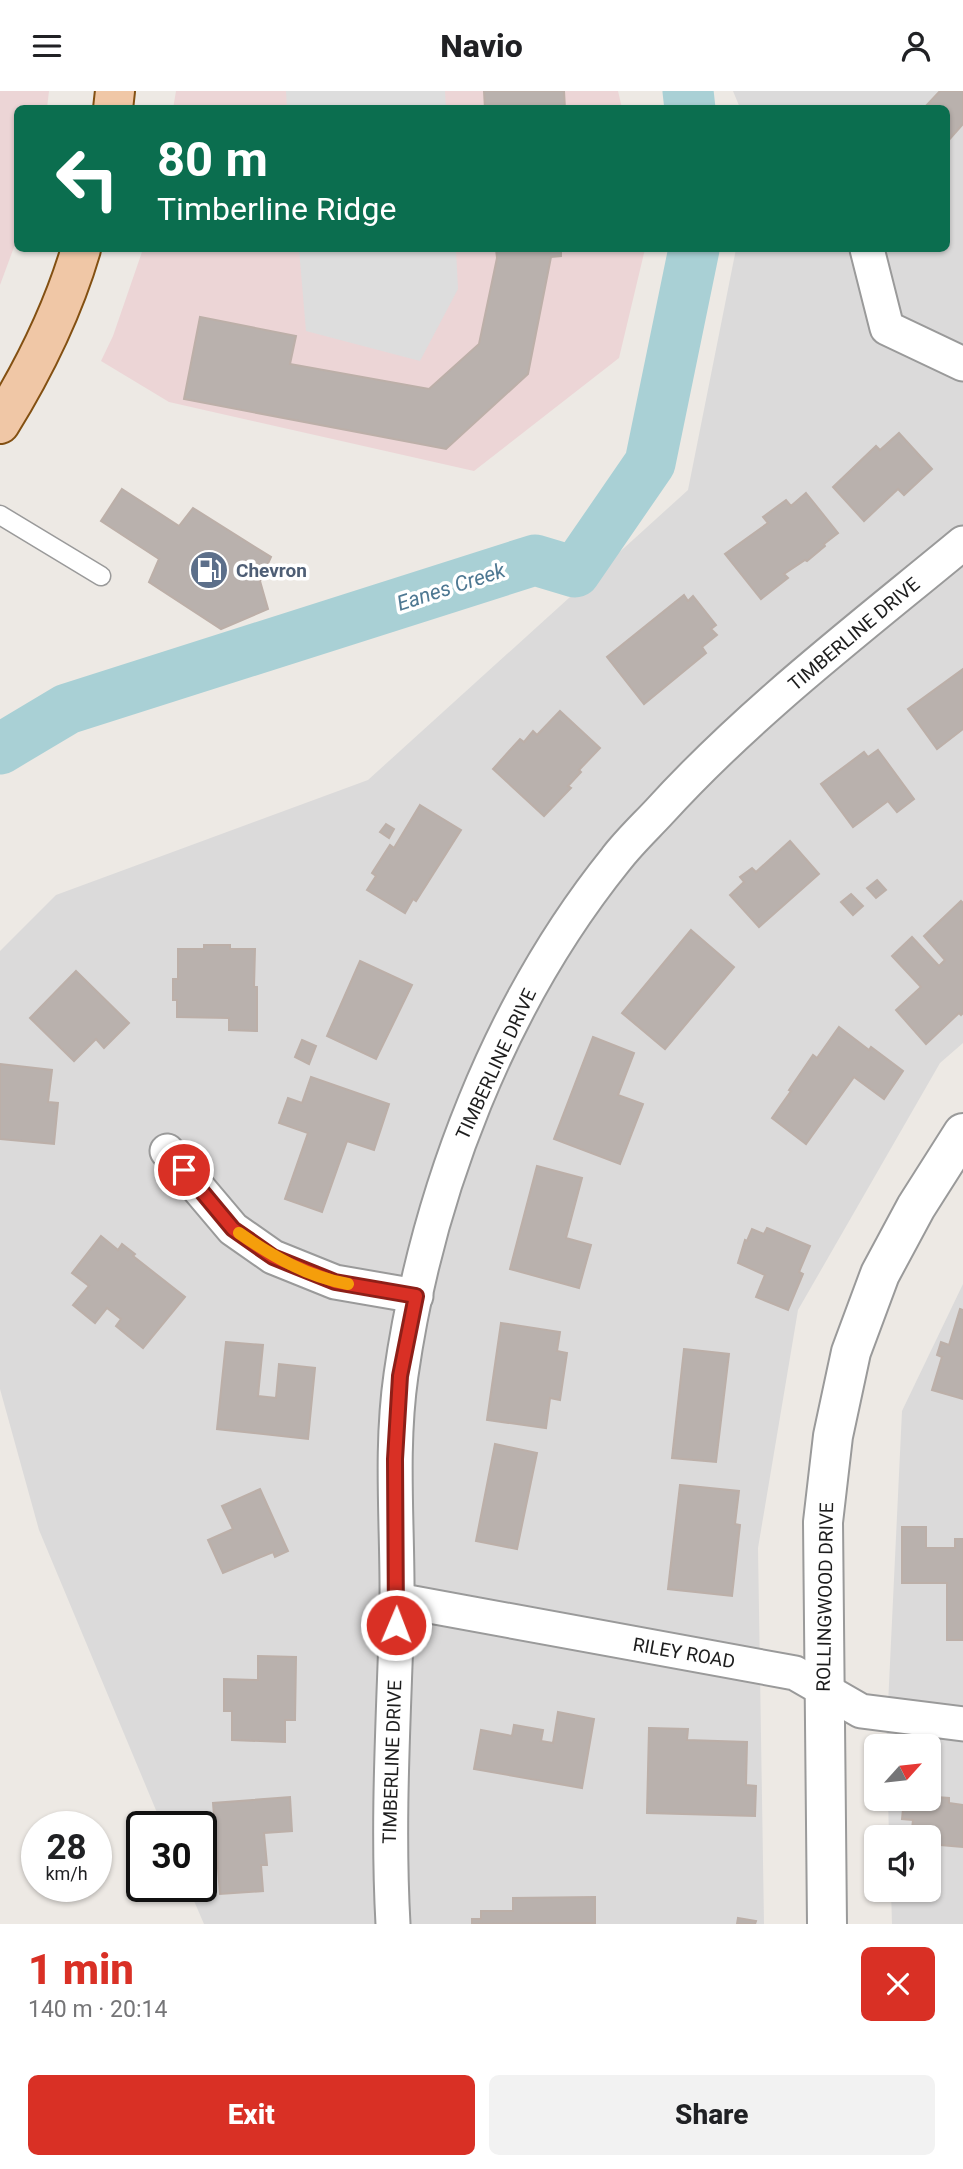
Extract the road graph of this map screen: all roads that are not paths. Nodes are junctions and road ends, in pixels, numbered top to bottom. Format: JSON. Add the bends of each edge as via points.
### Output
{"nodes":[{"id":1,"x":80,"y":252,"type":"edge"},
{"id":2,"x":868,"y":252,"type":"edge"},
{"id":3,"x":963,"y":364,"type":"edge"},
{"id":4,"x":0,"y":424,"type":"edge"},
{"id":5,"x":0,"y":515,"type":"edge"},
{"id":6,"x":963,"y":543,"type":"edge"},
{"id":7,"x":101,"y":576,"type":"dead end"},
{"id":8,"x":963,"y":1133,"type":"edge"},
{"id":9,"x":167,"y":1151,"type":"dead end"},
{"id":10,"x":416,"y":1296,"type":"junction"},
{"id":11,"x":397,"y":1599,"type":"junction"},
{"id":12,"x":824,"y":1690,"type":"junction"},
{"id":13,"x":963,"y":1724,"type":"edge"},
{"id":14,"x":393,"y":1924,"type":"edge"},
{"id":15,"x":827,"y":1924,"type":"edge"}],
"edges":[{"from":1,"to":4,"type":"main road","via":[[47,336]]},
{"from":2,"to":3,"type":"street","via":[[887,328]]},
{"from":5,"to":7,"type":"lane"},
{"from":6,"to":10,"type":"street","name":"TIMBERLINE DRIVE","via":[[757,714],[692,775],[617,858],[556,941],[473,1105],[441,1194]]},
{"from":8,"to":12,"type":"street","name":"ROLLINGWOOD DRIVE","via":[[880,1274],[851,1352],[833,1436],[823,1522]]},
{"from":9,"to":10,"type":"street","via":[[233,1229],[273,1257],[335,1282]]},
{"from":10,"to":11,"type":"street","name":"TIMBERLINE DRIVE","via":[[400,1376]]},
{"from":11,"to":12,"type":"street","name":"RILEY ROAD","via":[[795,1673]]},
{"from":11,"to":14,"type":"street","name":"TIMBERLINE DRIVE","via":[[390,1857]]},
{"from":12,"to":13,"type":"street","name":"RILEY ROAD","via":[[861,1711]]},
{"from":12,"to":15,"type":"street","name":"ROLLINGWOOD DRIVE"}]}
